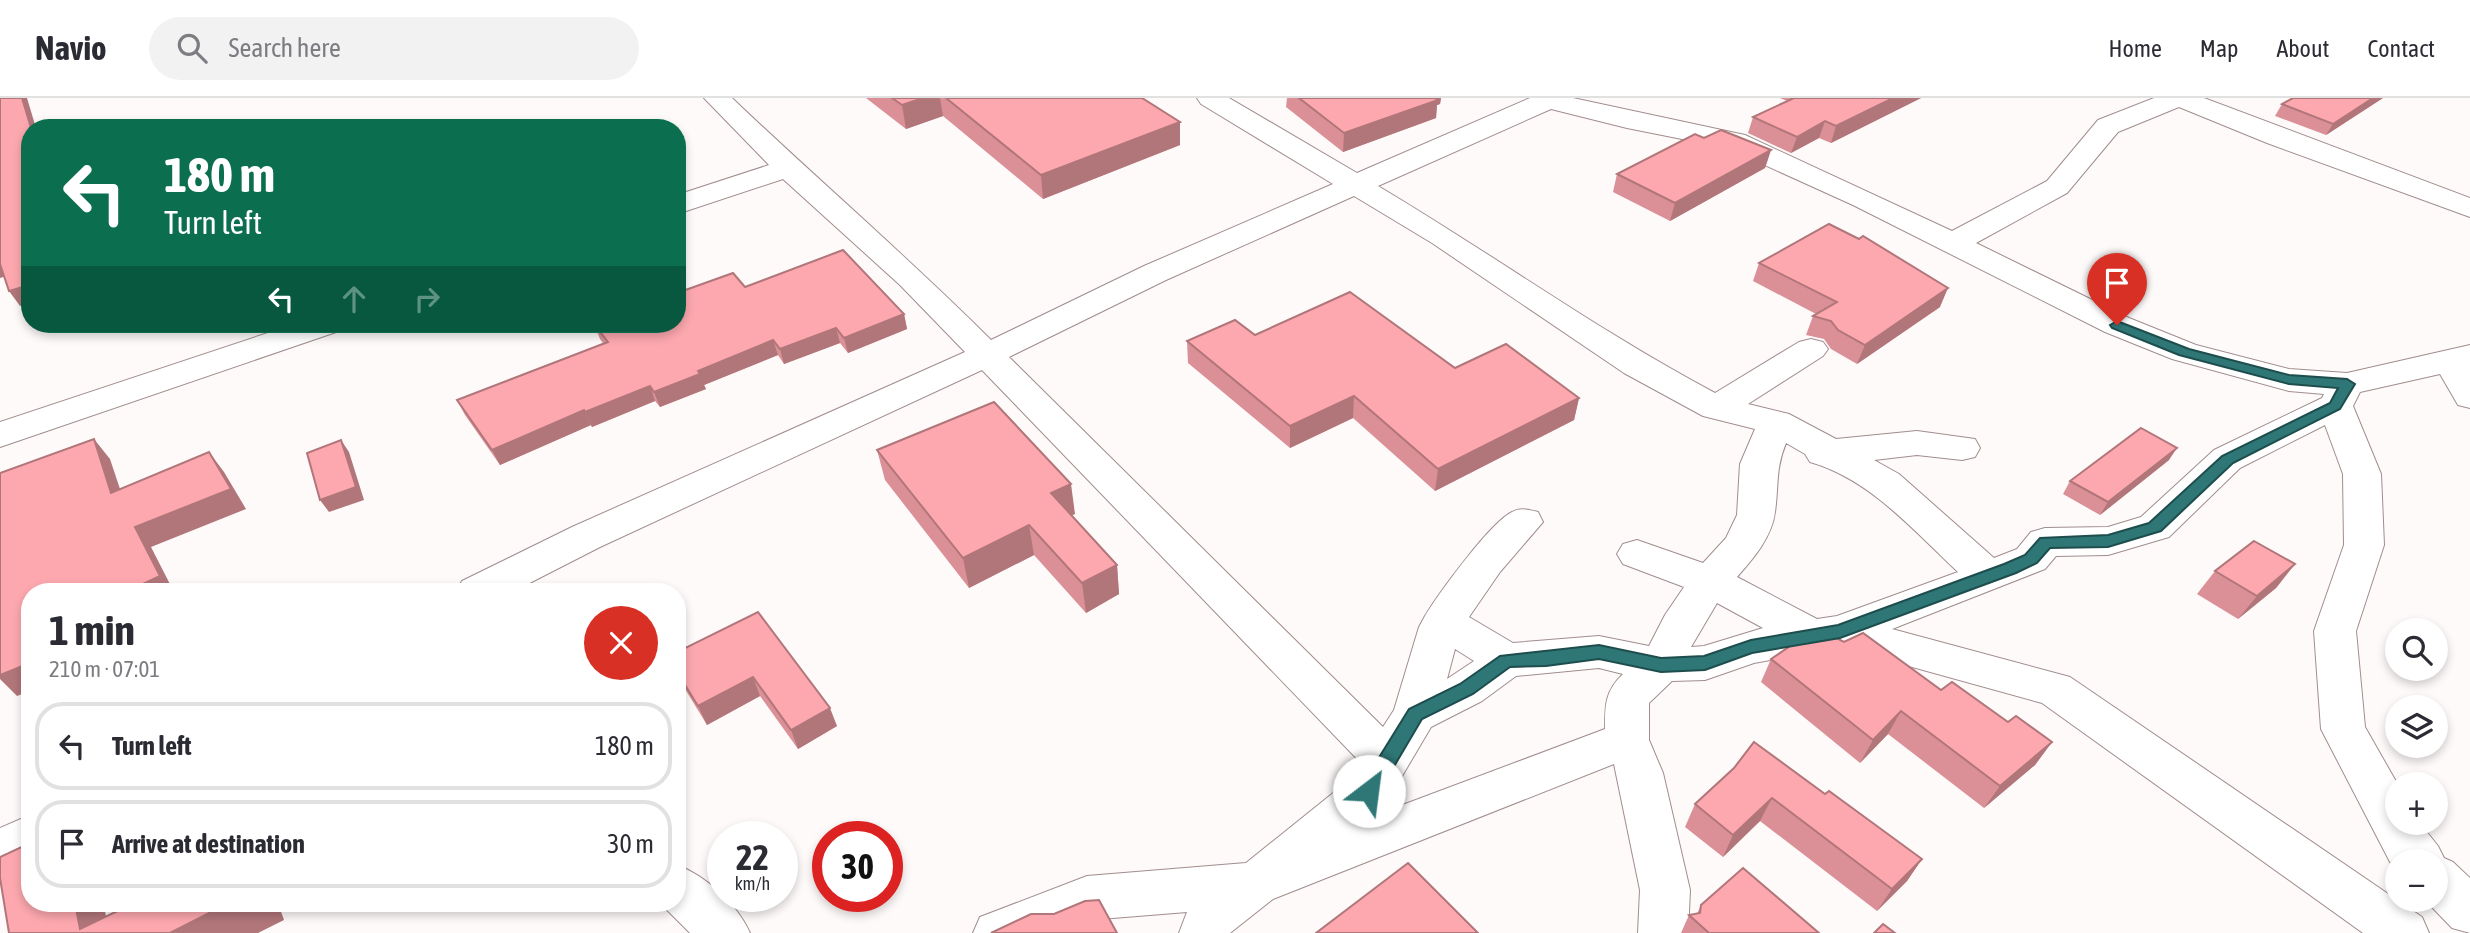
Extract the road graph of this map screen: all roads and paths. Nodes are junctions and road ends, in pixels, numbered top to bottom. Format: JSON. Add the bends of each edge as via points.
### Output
{"nodes":[{"id":1,"x":717,"y":98,"type":"edge"},
{"id":2,"x":1210,"y":98,"type":"edge"},
{"id":3,"x":2179,"y":98,"type":"edge"},
{"id":4,"x":1551,"y":99,"type":"edge"},
{"id":5,"x":1675,"y":105,"type":"dead end"},
{"id":6,"x":1730,"y":149,"type":"junction"},
{"id":7,"x":788,"y":167,"type":"junction"},
{"id":8,"x":1355,"y":185,"type":"junction"},
{"id":9,"x":686,"y":202,"type":"edge"},
{"id":10,"x":2470,"y":208,"type":"edge"},
{"id":11,"x":1953,"y":243,"type":"junction"},
{"id":12,"x":300,"y":333,"type":"edge"},
{"id":13,"x":1811,"y":349,"type":"dead end"},
{"id":14,"x":987,"y":355,"type":"junction"},
{"id":15,"x":2460,"y":359,"type":"edge"},
{"id":16,"x":2341,"y":395,"type":"junction"},
{"id":17,"x":2470,"y":397,"type":"edge"},
{"id":18,"x":1716,"y":408,"type":"junction"},
{"id":19,"x":1776,"y":422,"type":"junction"},
{"id":20,"x":0,"y":435,"type":"edge"},
{"id":21,"x":1962,"y":448,"type":"dead end"},
{"id":22,"x":1830,"y":452,"type":"junction"},
{"id":23,"x":1759,"y":464,"type":"junction"},
{"id":24,"x":1524,"y":522,"type":"dead end"},
{"id":25,"x":1637,"y":554,"type":"dead end"},
{"id":26,"x":1989,"y":577,"type":"junction"},
{"id":27,"x":1710,"y":581,"type":"junction"},
{"id":28,"x":494,"y":583,"type":"edge"},
{"id":29,"x":1443,"y":622,"type":"junction"},
{"id":30,"x":1827,"y":633,"type":"junction"},
{"id":31,"x":1507,"y":660,"type":"junction"},
{"id":32,"x":1661,"y":665,"type":"junction"},
{"id":33,"x":1415,"y":714,"type":"junction"},
{"id":34,"x":1627,"y":740,"type":"junction"},
{"id":35,"x":1387,"y":760,"type":"junction"},
{"id":36,"x":21,"y":841,"type":"edge"},
{"id":37,"x":2409,"y":849,"type":"edge"},
{"id":38,"x":0,"y":852,"type":"edge"},
{"id":39,"x":1255,"y":884,"type":"junction"},
{"id":40,"x":2448,"y":889,"type":"edge"},
{"id":41,"x":686,"y":896,"type":"edge"},
{"id":42,"x":2470,"y":912,"type":"edge"},
{"id":43,"x":725,"y":933,"type":"edge"},
{"id":44,"x":998,"y":933,"type":"edge"},
{"id":45,"x":1204,"y":933,"type":"edge"},
{"id":46,"x":1662,"y":933,"type":"edge"},
{"id":47,"x":2404,"y":933,"type":"edge"}],
"edges":[{"from":1,"to":7,"type":"street"},
{"from":2,"to":8,"type":"street"},
{"from":3,"to":10,"type":"street"},
{"from":3,"to":11,"type":"street","via":[[2108,126],[2057,187]]},
{"from":4,"to":6,"type":"street"},
{"from":4,"to":8,"type":"street"},
{"from":5,"to":6,"type":"street"},
{"from":6,"to":11,"type":"street","via":[[1782,160]]},
{"from":7,"to":9,"type":"street"},
{"from":7,"to":14,"type":"street"},
{"from":8,"to":14,"type":"street","via":[[1132,284]]},
{"from":8,"to":18,"type":"street","via":[[1443,237],[1636,365]]},
{"from":11,"to":16,"type":"street","via":[[2117,325],[2184,352]]},
{"from":12,"to":20,"type":"street"},
{"from":13,"to":18,"type":"street"},
{"from":14,"to":28,"type":"street"},
{"from":14,"to":35,"type":"street"},
{"from":15,"to":16,"type":"street"},
{"from":15,"to":17,"type":"street"},
{"from":16,"to":26,"type":"street","via":[[2227,459],[2155,527],[2108,541],[2045,542],[2031,559]]},
{"from":16,"to":37,"type":"street","via":[[2362,474],[2364,545],[2335,631],[2343,729]]},
{"from":18,"to":19,"type":"street"},
{"from":19,"to":22,"type":"street"},
{"from":19,"to":23,"type":"street"},
{"from":21,"to":22,"type":"street","via":[[1917,443]]},
{"from":22,"to":23,"type":"street"},
{"from":22,"to":26,"type":"street","via":[[1886,484]]},
{"from":23,"to":27,"type":"street","via":[[1756,515],[1742,546]]},
{"from":24,"to":29,"type":"street","via":[[1486,562]]},
{"from":25,"to":27,"type":"street"},
{"from":26,"to":30,"type":"street"},
{"from":27,"to":30,"type":"street"},
{"from":27,"to":32,"type":"street"},
{"from":29,"to":31,"type":"street"},
{"from":29,"to":33,"type":"street"},
{"from":30,"to":32,"type":"street","via":[[1751,646],[1705,663]]},
{"from":30,"to":47,"type":"street","via":[[2055,689]]},
{"from":31,"to":32,"type":"street","via":[[1599,652]]},
{"from":31,"to":33,"type":"street","via":[[1466,689]]},
{"from":32,"to":34,"type":"street","via":[[1627,697]]},
{"from":33,"to":35,"type":"street"},
{"from":34,"to":39,"type":"street"},
{"from":34,"to":46,"type":"street","via":[[1640,773],[1665,890]]},
{"from":35,"to":39,"type":"street","via":[[1369,791]]},
{"from":36,"to":38,"type":"street"},
{"from":39,"to":44,"type":"street","via":[[1087,898]]},
{"from":39,"to":45,"type":"street","via":[[1209,919]]},
{"from":40,"to":42,"type":"street"},
{"from":41,"to":43,"type":"street"}]}
